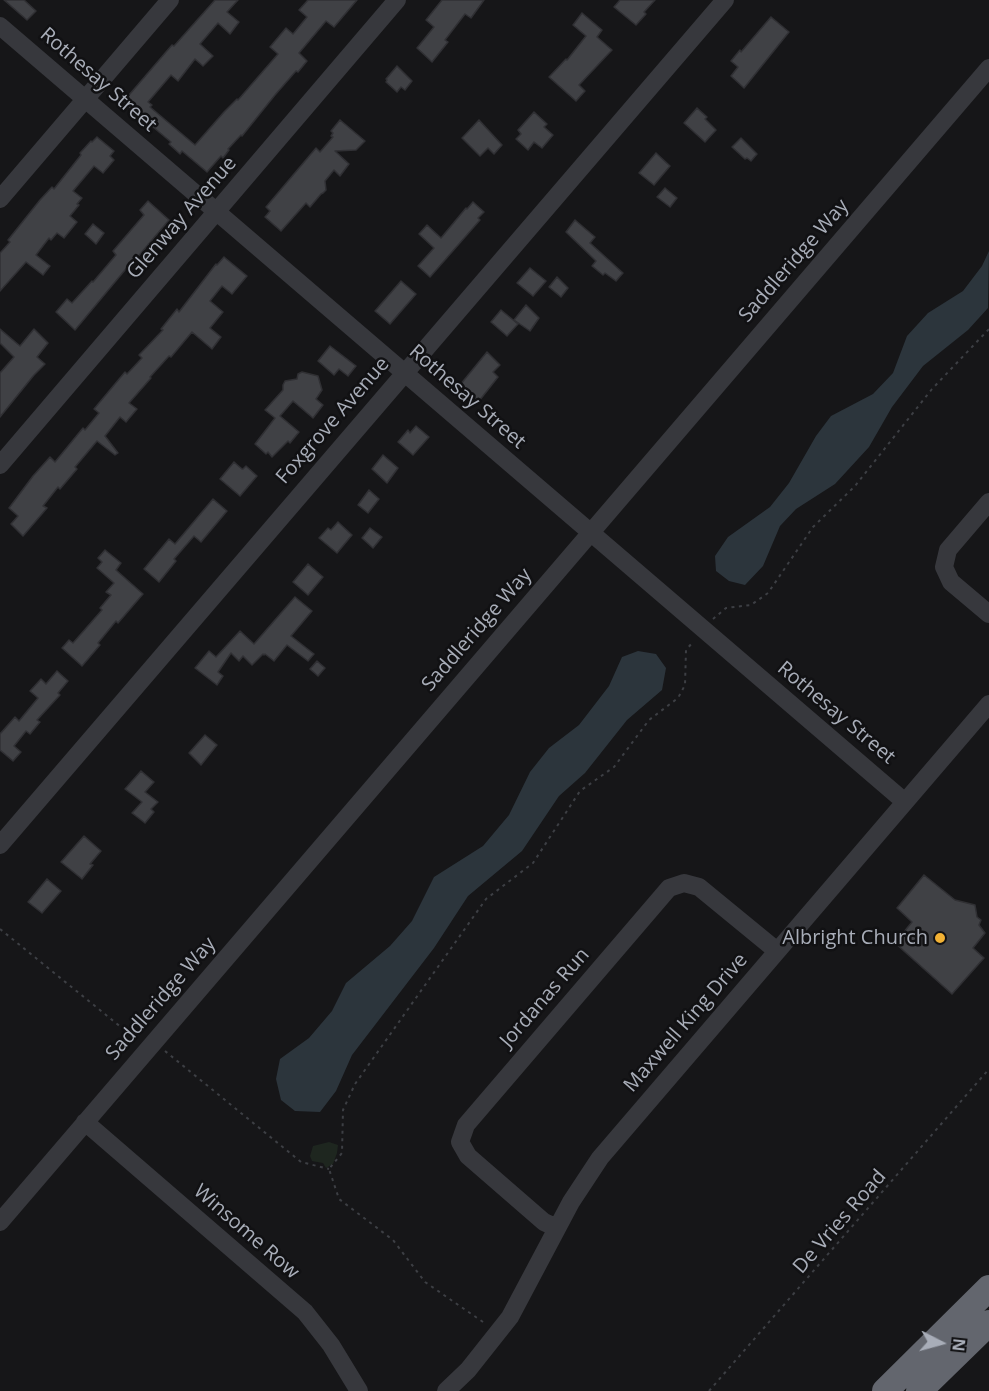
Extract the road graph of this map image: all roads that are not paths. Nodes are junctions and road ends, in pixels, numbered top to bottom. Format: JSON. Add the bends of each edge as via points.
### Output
{"nodes":[{"id":1,"x":170,"y":0,"type":"edge"},
{"id":2,"x":397,"y":0,"type":"edge"},
{"id":3,"x":725,"y":0,"type":"edge"},
{"id":4,"x":0,"y":26,"type":"edge"},
{"id":5,"x":989,"y":68,"type":"edge"},
{"id":6,"x":86,"y":99,"type":"junction"},
{"id":7,"x":0,"y":199,"type":"edge"},
{"id":8,"x":217,"y":212,"type":"junction"},
{"id":9,"x":405,"y":372,"type":"junction"},
{"id":10,"x":0,"y":465,"type":"edge"},
{"id":11,"x":989,"y":502,"type":"edge"},
{"id":12,"x":590,"y":533,"type":"junction"},
{"id":13,"x":989,"y":614,"type":"edge"},
{"id":14,"x":989,"y":704,"type":"edge"},
{"id":15,"x":905,"y":802,"type":"junction"},
{"id":16,"x":0,"y":845,"type":"edge"},
{"id":17,"x":777,"y":951,"type":"junction"},
{"id":18,"x":85,"y":1122,"type":"junction"},
{"id":19,"x":0,"y":1222,"type":"edge"},
{"id":20,"x":557,"y":1228,"type":"junction"},
{"id":21,"x":989,"y":1288,"type":"edge"},
{"id":22,"x":989,"y":1323,"type":"edge"},
{"id":23,"x":359,"y":1391,"type":"edge"},
{"id":24,"x":446,"y":1391,"type":"edge"},
{"id":25,"x":885,"y":1391,"type":"edge"},
{"id":26,"x":920,"y":1391,"type":"edge"}],
"edges":[{"from":1,"to":6,"type":"street"},
{"from":2,"to":8,"type":"street","name":"Glenway Avenue"},
{"from":3,"to":9,"type":"street","name":"Foxgrove Avenue"},
{"from":4,"to":6,"type":"street","name":"Rothesay Street"},
{"from":5,"to":12,"type":"street","name":"Saddleridge Way"},
{"from":6,"to":7,"type":"street"},
{"from":6,"to":8,"type":"street","name":"Rothesay Street"},
{"from":8,"to":9,"type":"street","name":"Rothesay Street"},
{"from":8,"to":10,"type":"street","name":"Glenway Avenue"},
{"from":9,"to":12,"type":"street","name":"Rothesay Street"},
{"from":9,"to":16,"type":"street","name":"Foxgrove Avenue"},
{"from":11,"to":13,"type":"street","via":[[948,550],[944,567],[951,582]]},
{"from":12,"to":15,"type":"street","name":"Rothesay Street"},
{"from":12,"to":18,"type":"street","name":"Saddleridge Way"},
{"from":14,"to":15,"type":"street","name":"Maxwell King Drive"},
{"from":15,"to":17,"type":"street","name":"Maxwell King Drive"},
{"from":17,"to":20,"type":"street","name":"Maxwell King Drive","via":[[600,1158]]},
{"from":17,"to":20,"type":"street","name":"Jordanas Run","via":[[699,887],[684,883],[669,888],[466,1125],[460,1142],[468,1156],[544,1222]]},
{"from":18,"to":19,"type":"street","name":"Saddleridge Way"},
{"from":18,"to":23,"type":"street","name":"Winsome Row","via":[[304,1312],[331,1345]]},
{"from":20,"to":24,"type":"street","name":"Maxwell King Drive","via":[[510,1317]]},
{"from":21,"to":25,"type":"highway"},
{"from":22,"to":26,"type":"highway"}]}
